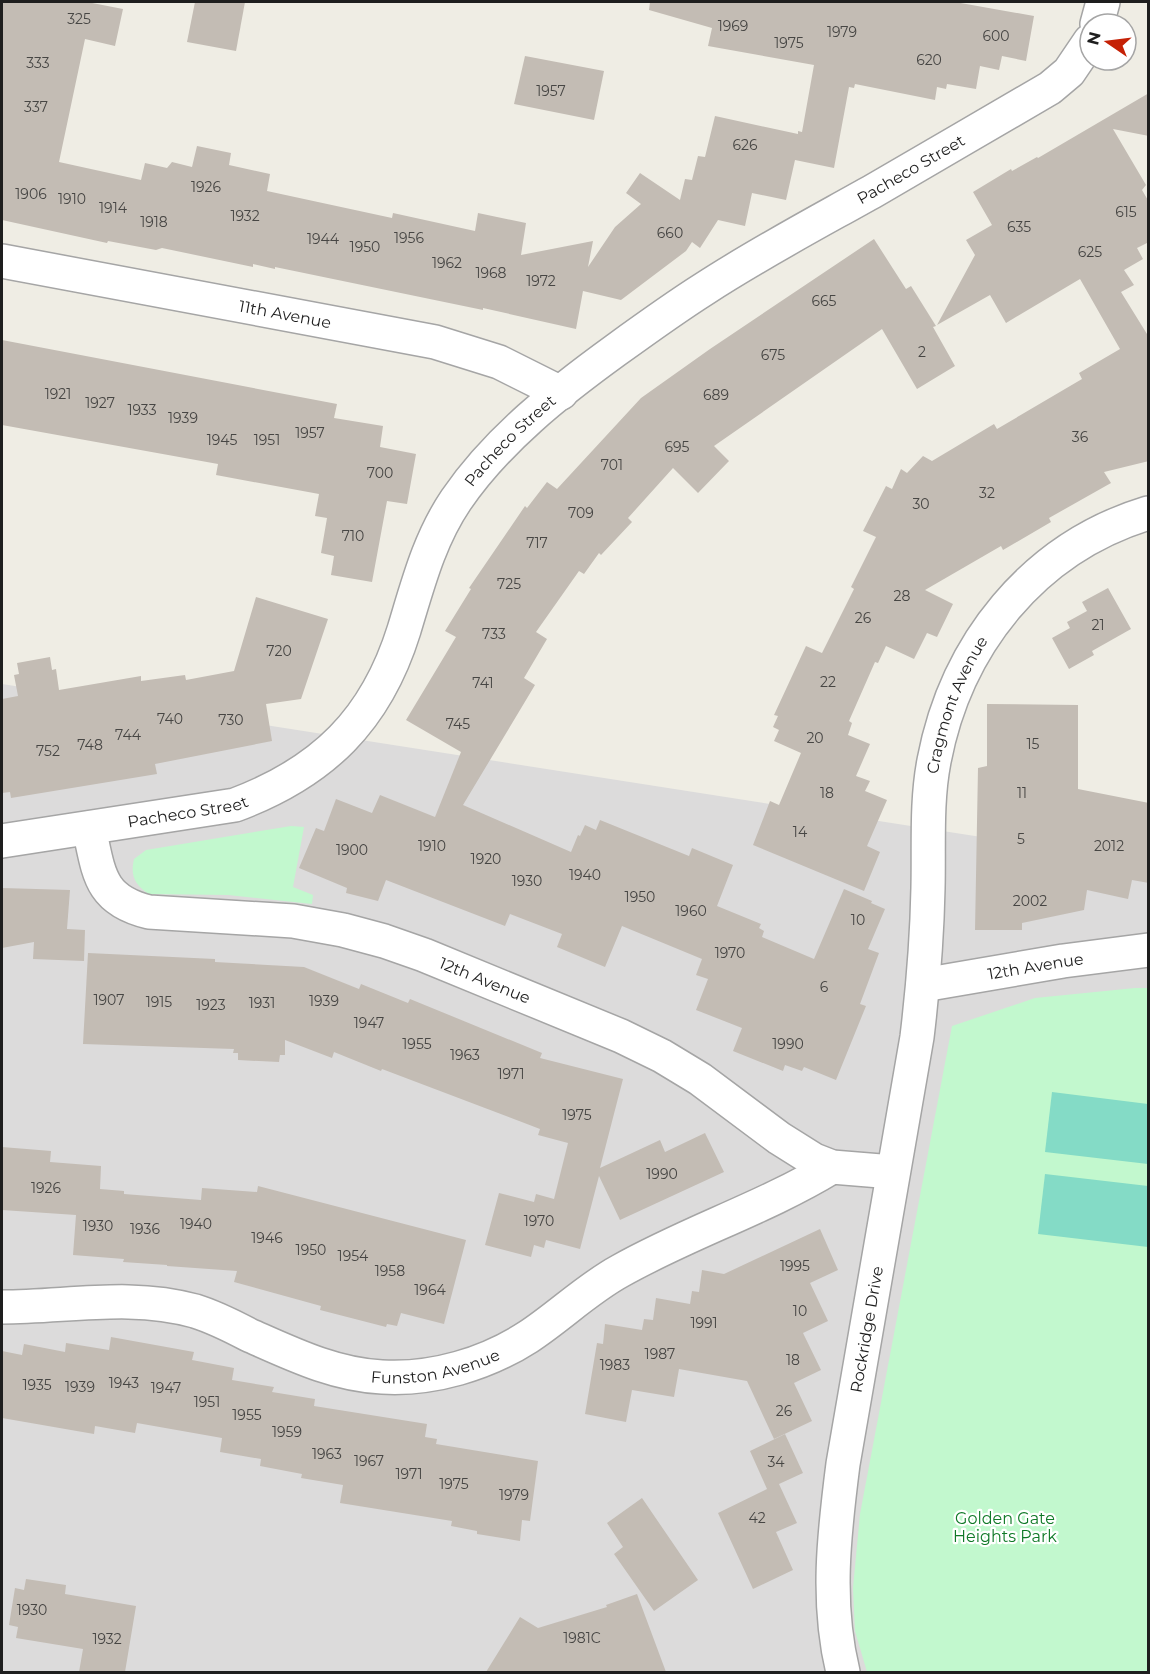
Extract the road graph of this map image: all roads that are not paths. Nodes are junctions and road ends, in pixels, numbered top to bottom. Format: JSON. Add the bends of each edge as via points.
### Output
{"nodes":[{"id":1,"x":1078,"y":59,"type":"edge"},
{"id":2,"x":2,"y":261,"type":"edge"},
{"id":3,"x":561,"y":393,"type":"junction"},
{"id":4,"x":1149,"y":513,"type":"edge"},
{"id":5,"x":89,"y":828,"type":"junction"},
{"id":6,"x":2,"y":841,"type":"edge"},
{"id":7,"x":1149,"y":950,"type":"edge"},
{"id":8,"x":923,"y":985,"type":"junction"},
{"id":9,"x":832,"y":1167,"type":"junction"},
{"id":10,"x":893,"y":1172,"type":"junction"},
{"id":11,"x":2,"y":1307,"type":"edge"},
{"id":12,"x":843,"y":1672,"type":"edge"}],
"edges":[{"from":1,"to":3,"type":"street","name":"Pacheco Street","via":[[1050,88],[704,288]]},
{"from":2,"to":3,"type":"street","name":"11th Avenue","via":[[435,342],[499,362]]},
{"from":3,"to":5,"type":"street","name":"Pacheco Street","via":[[504,443],[456,499],[424,562],[404,630],[380,687],[341,740],[292,780],[235,805]]},
{"from":4,"to":8,"type":"street","name":"Cragmont Avenue","via":[[1084,541],[1030,579],[984,637],[963,671],[944,717],[933,763]]},
{"from":5,"to":6,"type":"street","name":"Pacheco Street"},
{"from":5,"to":9,"type":"street","name":"12th Avenue","via":[[101,877],[119,902],[149,912],[293,921],[343,930],[424,955],[662,1056],[797,1150]]},
{"from":7,"to":8,"type":"street","name":"12th Avenue"},
{"from":8,"to":10,"type":"street","name":"Rockridge Drive"},
{"from":9,"to":10,"type":"street","name":"12th Avenue"},
{"from":9,"to":11,"type":"street","name":"Funston Avenue","via":[[619,1271],[501,1353],[431,1374],[381,1377],[315,1364],[208,1316],[171,1305],[106,1300]]},
{"from":10,"to":12,"type":"street","name":"Rockridge Drive","via":[[845,1453],[835,1537],[834,1618]]}]}
